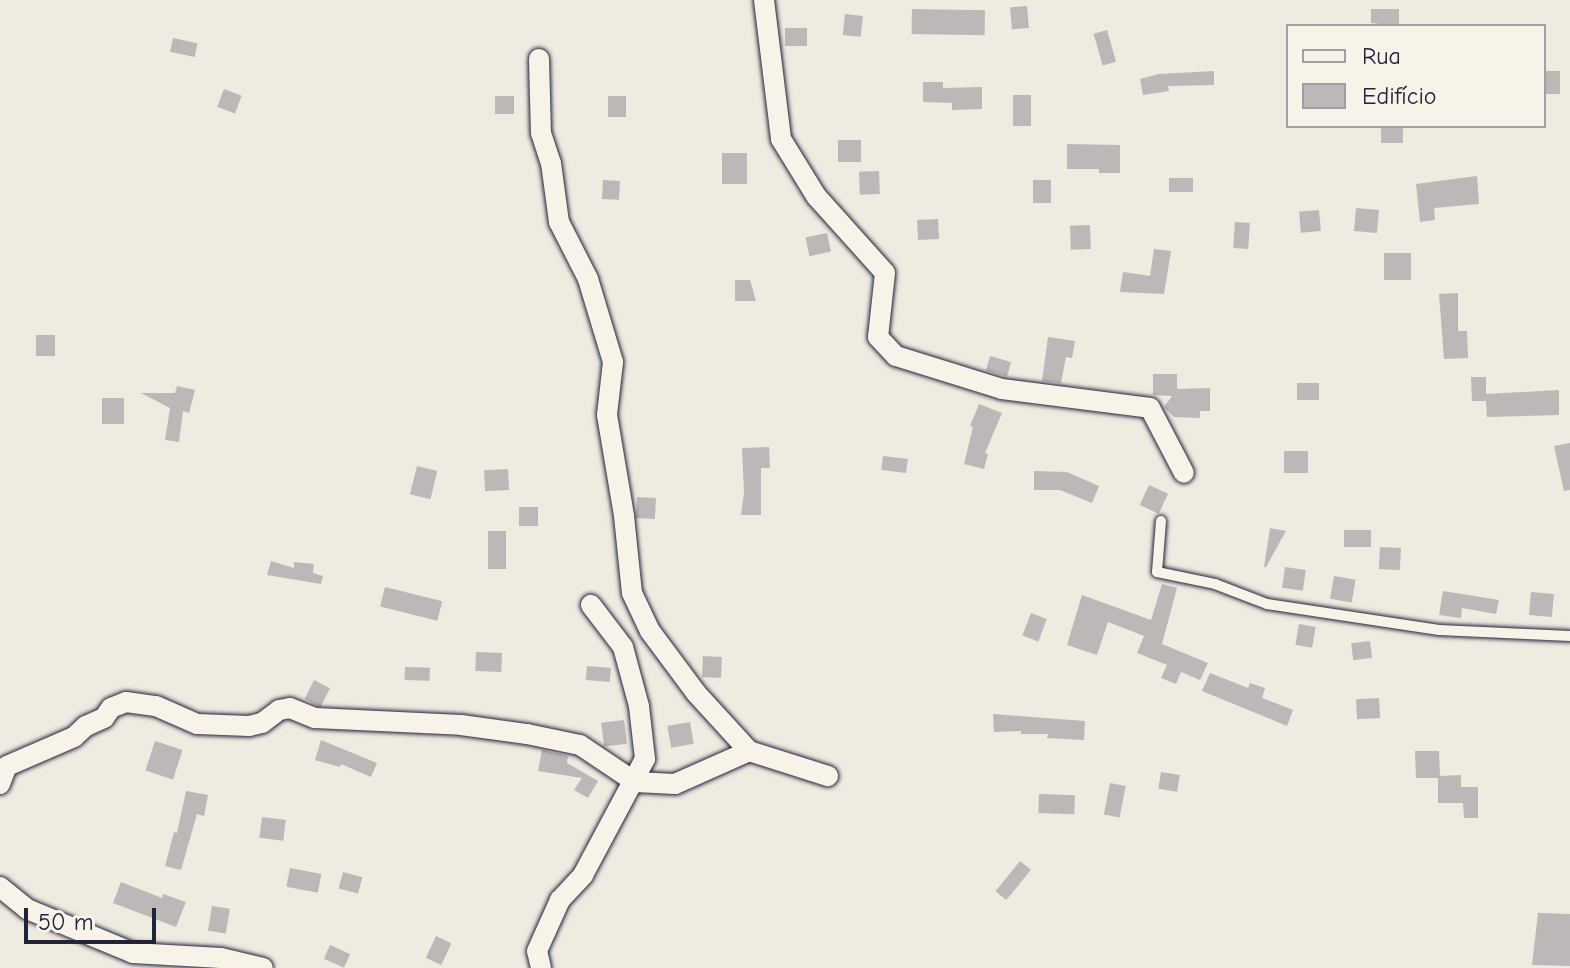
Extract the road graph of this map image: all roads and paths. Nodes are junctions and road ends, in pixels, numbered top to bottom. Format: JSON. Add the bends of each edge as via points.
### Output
{"nodes":[{"id":1,"x":764,"y":0,"type":"edge"},
{"id":2,"x":539,"y":59,"type":"dead end"},
{"id":3,"x":1184,"y":473,"type":"dead end"},
{"id":4,"x":1161,"y":521,"type":"dead end"},
{"id":5,"x":591,"y":605,"type":"dead end"},
{"id":6,"x":1570,"y":636,"type":"edge"},
{"id":7,"x":749,"y":751,"type":"junction"},
{"id":8,"x":828,"y":776,"type":"dead end"},
{"id":9,"x":635,"y":782,"type":"junction"},
{"id":10,"x":0,"y":784,"type":"edge"},
{"id":11,"x":0,"y":887,"type":"edge"},
{"id":12,"x":263,"y":968,"type":"edge"},
{"id":13,"x":541,"y":968,"type":"edge"}],
"edges":[{"from":1,"to":3,"type":"street","via":[[781,139],[816,196],[885,273],[878,337],[896,356],[1002,389],[1150,408]]},
{"from":2,"to":7,"type":"street","via":[[541,133],[559,222],[588,279],[613,362],[607,415],[632,593],[650,631]]},
{"from":4,"to":6,"type":"lane","via":[[1157,572],[1215,584],[1267,604],[1439,630]]},
{"from":5,"to":9,"type":"street","via":[[623,647],[639,706],[645,759]]},
{"from":7,"to":8,"type":"street"},
{"from":7,"to":9,"type":"street","via":[[675,784]]},
{"from":9,"to":10,"type":"street","via":[[580,745],[527,734],[461,725],[315,718],[290,708],[249,726],[197,724],[156,706],[126,702],[74,737],[7,766]]},
{"from":9,"to":13,"type":"street","via":[[583,875],[560,900],[537,951]]},
{"from":11,"to":12,"type":"street","via":[[27,909],[133,953],[221,958]]}]}
